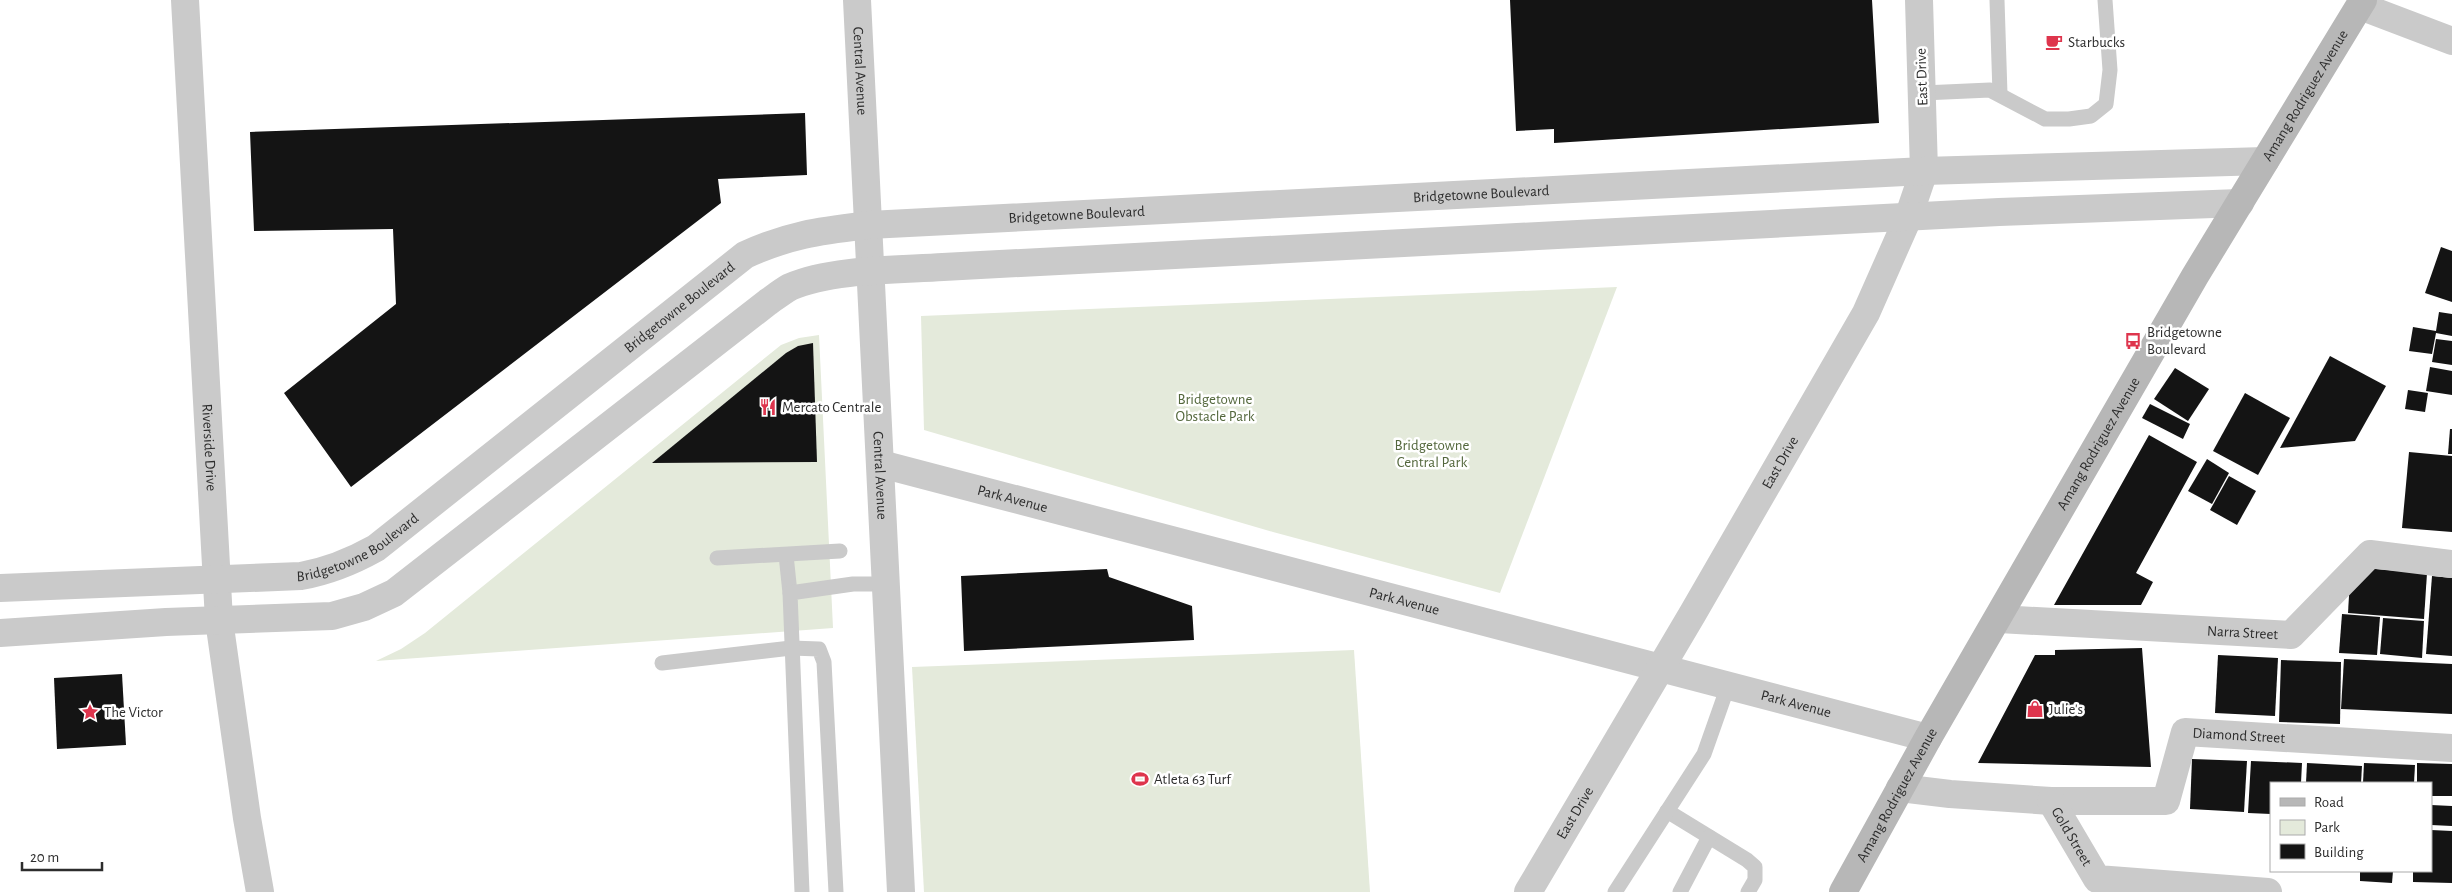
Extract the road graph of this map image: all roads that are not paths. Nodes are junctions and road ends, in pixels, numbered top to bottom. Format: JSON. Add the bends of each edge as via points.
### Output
{"nodes":[{"id":1,"x":185,"y":0,"type":"edge"},
{"id":2,"x":857,"y":0,"type":"edge"},
{"id":3,"x":1919,"y":0,"type":"edge"},
{"id":4,"x":1997,"y":0,"type":"edge"},
{"id":5,"x":2106,"y":0,"type":"edge"},
{"id":6,"x":2362,"y":3,"type":"edge"},
{"id":7,"x":2452,"y":40,"type":"edge"},
{"id":8,"x":1922,"y":92,"type":"junction"},
{"id":9,"x":2000,"y":94,"type":"junction"},
{"id":10,"x":2265,"y":161,"type":"junction"},
{"id":11,"x":1924,"y":171,"type":"junction"},
{"id":12,"x":2240,"y":203,"type":"junction"},
{"id":13,"x":1908,"y":218,"type":"junction"},
{"id":14,"x":869,"y":225,"type":"junction"},
{"id":15,"x":871,"y":271,"type":"junction"},
{"id":16,"x":881,"y":464,"type":"junction"},
{"id":17,"x":840,"y":551,"type":"dead end"},
{"id":18,"x":786,"y":555,"type":"junction"},
{"id":19,"x":717,"y":558,"type":"dead end"},
{"id":20,"x":2452,"y":564,"type":"edge"},
{"id":21,"x":217,"y":579,"type":"junction"},
{"id":22,"x":886,"y":584,"type":"junction"},
{"id":23,"x":1,"y":588,"type":"edge"},
{"id":24,"x":790,"y":593,"type":"junction"},
{"id":25,"x":1999,"y":619,"type":"junction"},
{"id":26,"x":219,"y":620,"type":"junction"},
{"id":27,"x":3,"y":633,"type":"edge"},
{"id":28,"x":791,"y":648,"type":"junction"},
{"id":29,"x":662,"y":663,"type":"dead end"},
{"id":30,"x":1660,"y":668,"type":"junction"},
{"id":31,"x":1728,"y":686,"type":"junction"},
{"id":32,"x":1928,"y":738,"type":"junction"},
{"id":33,"x":2452,"y":748,"type":"edge"},
{"id":34,"x":1900,"y":788,"type":"junction"},
{"id":35,"x":2051,"y":801,"type":"junction"},
{"id":36,"x":1667,"y":811,"type":"junction"},
{"id":37,"x":1709,"y":837,"type":"junction"},
{"id":38,"x":260,"y":892,"type":"edge"},
{"id":39,"x":802,"y":892,"type":"edge"},
{"id":40,"x":836,"y":892,"type":"edge"},
{"id":41,"x":901,"y":892,"type":"edge"},
{"id":42,"x":1528,"y":892,"type":"edge"},
{"id":43,"x":1615,"y":892,"type":"edge"},
{"id":44,"x":1680,"y":892,"type":"edge"},
{"id":45,"x":1748,"y":892,"type":"edge"},
{"id":46,"x":1843,"y":892,"type":"edge"},
{"id":47,"x":2268,"y":892,"type":"edge"}],
"edges":[{"from":1,"to":21,"type":"street","name":"Riverside Drive"},
{"from":2,"to":14,"type":"street","name":"Central Avenue"},
{"from":3,"to":8,"type":"street","name":"East Drive"},
{"from":4,"to":9,"type":"lane"},
{"from":5,"to":9,"type":"lane","via":[[2110,70],[2106,104],[2092,116],[2070,120],[2045,119]]},
{"from":6,"to":7,"type":"street"},
{"from":6,"to":10,"type":"main road","name":"Amang Rodriguez Avenue"},
{"from":8,"to":9,"type":"lane","via":[[1990,90]]},
{"from":8,"to":11,"type":"street","name":"East Drive"},
{"from":10,"to":11,"type":"street","name":"Bridgetowne Boulevard"},
{"from":10,"to":12,"type":"main road","name":"Amang Rodriguez Avenue"},
{"from":11,"to":13,"type":"street","name":"East Drive"},
{"from":11,"to":14,"type":"street","name":"Bridgetowne Boulevard"},
{"from":12,"to":13,"type":"street"},
{"from":12,"to":25,"type":"main road","name":"Amang Rodriguez Avenue"},
{"from":13,"to":15,"type":"street"},
{"from":13,"to":30,"type":"street","name":"East Drive","via":[[1866,313]]},
{"from":14,"to":15,"type":"street","name":"Central Avenue"},
{"from":14,"to":21,"type":"street","name":"Bridgetowne Boulevard","via":[[806,232],[775,241],[745,255],[376,548],[350,563],[301,576]]},
{"from":15,"to":16,"type":"street","name":"Central Avenue"},
{"from":15,"to":26,"type":"street","via":[[814,279],[790,288],[394,593],[364,607],[332,616]]},
{"from":16,"to":22,"type":"street","name":"Central Avenue"},
{"from":16,"to":30,"type":"street","name":"Park Avenue"},
{"from":17,"to":18,"type":"lane"},
{"from":18,"to":19,"type":"lane"},
{"from":18,"to":24,"type":"lane"},
{"from":20,"to":25,"type":"street","name":"Narra Street","via":[[2370,554],[2291,635]]},
{"from":21,"to":23,"type":"street","name":"Bridgetowne Boulevard"},
{"from":21,"to":26,"type":"street","name":"Riverside Drive"},
{"from":22,"to":24,"type":"lane","via":[[853,584]]},
{"from":22,"to":41,"type":"street","name":"Central Avenue"},
{"from":24,"to":28,"type":"lane"},
{"from":25,"to":32,"type":"main road","name":"Amang Rodriguez Avenue"},
{"from":26,"to":27,"type":"street"},
{"from":26,"to":38,"type":"street","name":"Riverside Drive","via":[[246,818]]},
{"from":28,"to":29,"type":"lane"},
{"from":28,"to":39,"type":"lane"},
{"from":28,"to":40,"type":"lane","via":[[819,649],[824,662]]},
{"from":30,"to":31,"type":"street","name":"Park Avenue"},
{"from":30,"to":42,"type":"street","name":"East Drive"},
{"from":31,"to":32,"type":"street","name":"Park Avenue"},
{"from":31,"to":36,"type":"lane","via":[[1704,754]]},
{"from":32,"to":34,"type":"main road","name":"Amang Rodriguez Avenue"},
{"from":33,"to":35,"type":"street","name":"Diamond Street","via":[[2185,732],[2166,801]]},
{"from":34,"to":35,"type":"street","name":"Diamond Street"},
{"from":34,"to":46,"type":"main road","name":"Amang Rodriguez Avenue"},
{"from":35,"to":47,"type":"street","name":"Gold Street","via":[[2097,879]]},
{"from":36,"to":37,"type":"lane"},
{"from":36,"to":43,"type":"lane"},
{"from":37,"to":44,"type":"lane"},
{"from":37,"to":45,"type":"lane","via":[[1755,867],[1755,880]]}]}
